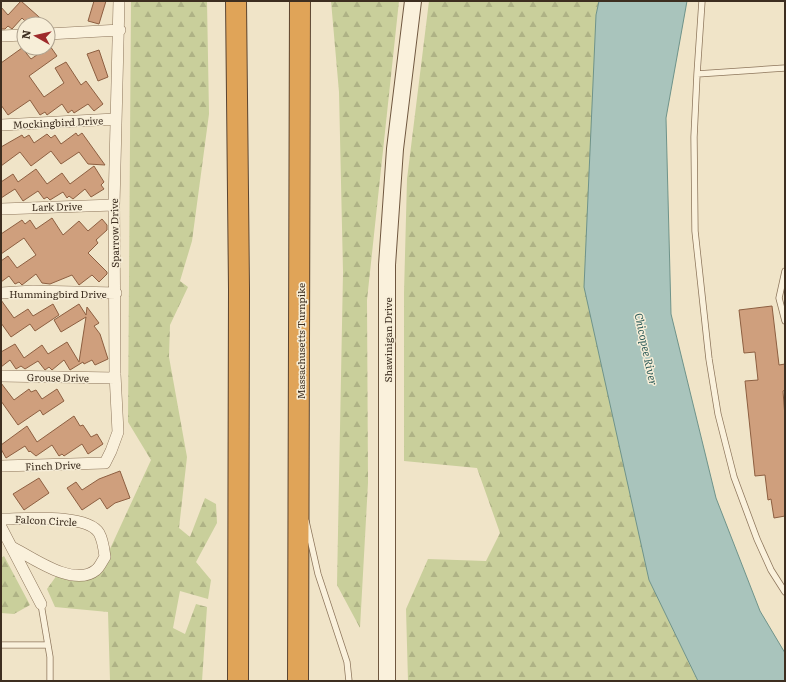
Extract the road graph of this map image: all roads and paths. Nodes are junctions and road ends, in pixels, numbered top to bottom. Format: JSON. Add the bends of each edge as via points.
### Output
{"nodes":[{"id":1,"x":119,"y":1,"type":"edge"},
{"id":2,"x":236,"y":1,"type":"edge"},
{"id":3,"x":300,"y":1,"type":"edge"},
{"id":4,"x":413,"y":1,"type":"edge"},
{"id":5,"x":702,"y":1,"type":"edge"},
{"id":6,"x":120,"y":30,"type":"junction"},
{"id":7,"x":56,"y":34,"type":"edge"},
{"id":8,"x":16,"y":35,"type":"edge"},
{"id":9,"x":1,"y":36,"type":"edge"},
{"id":10,"x":785,"y":68,"type":"edge"},
{"id":11,"x":697,"y":74,"type":"junction"},
{"id":12,"x":115,"y":119,"type":"junction"},
{"id":13,"x":1,"y":125,"type":"edge"},
{"id":14,"x":114,"y":206,"type":"junction"},
{"id":15,"x":1,"y":209,"type":"edge"},
{"id":16,"x":785,"y":271,"type":"edge"},
{"id":17,"x":1,"y":293,"type":"edge"},
{"id":18,"x":116,"y":293,"type":"junction"},
{"id":19,"x":785,"y":321,"type":"edge"},
{"id":20,"x":1,"y":376,"type":"edge"},
{"id":21,"x":115,"y":378,"type":"junction"},
{"id":22,"x":105,"y":463,"type":"joint"},
{"id":23,"x":1,"y":466,"type":"edge"},
{"id":24,"x":299,"y":500,"type":"junction"},
{"id":25,"x":1,"y":519,"type":"edge"},
{"id":26,"x":1,"y":527,"type":"edge"},
{"id":27,"x":12,"y":547,"type":"junction"},
{"id":28,"x":785,"y":592,"type":"edge"},
{"id":29,"x":41,"y":604,"type":"joint"},
{"id":30,"x":1,"y":645,"type":"edge"},
{"id":31,"x":48,"y":645,"type":"junction"},
{"id":32,"x":50,"y":681,"type":"edge"},
{"id":33,"x":238,"y":681,"type":"edge"},
{"id":34,"x":298,"y":681,"type":"edge"},
{"id":35,"x":349,"y":681,"type":"edge"},
{"id":36,"x":387,"y":681,"type":"edge"}],
"edges":[{"from":1,"to":6,"type":"street","name":"Sparrow Drive"},
{"from":2,"to":33,"type":"highway","via":[[239,282]]},
{"from":3,"to":24,"type":"highway","name":"Massachusetts Turnpike"},
{"from":4,"to":36,"type":"main road","name":"Shawinigan Drive","via":[[396,134],[387,265]]},
{"from":5,"to":11,"type":"lane"},
{"from":6,"to":7,"type":"street"},
{"from":6,"to":12,"type":"street","name":"Sparrow Drive"},
{"from":8,"to":9,"type":"street"},
{"from":10,"to":11,"type":"lane"},
{"from":11,"to":28,"type":"lane","via":[[694,136],[695,231],[709,359],[718,414],[734,477],[757,539],[771,570]]},
{"from":12,"to":13,"type":"street","name":"Mockingbird Drive"},
{"from":12,"to":14,"type":"street","name":"Sparrow Drive"},
{"from":14,"to":15,"type":"street","name":"Lark Drive"},
{"from":14,"to":18,"type":"street","name":"Sparrow Drive"},
{"from":16,"to":19,"type":"lane","via":[[779,298]]},
{"from":17,"to":18,"type":"street","name":"Hummingbird Drive"},
{"from":18,"to":21,"type":"street","name":"Sparrow Drive"},
{"from":20,"to":21,"type":"street","name":"Grouse Drive"},
{"from":21,"to":22,"type":"street","name":"Sparrow Drive","via":[[118,432]]},
{"from":22,"to":23,"type":"street","name":"Finch Drive"},
{"from":24,"to":34,"type":"highway","name":"Massachusetts Turnpike"},
{"from":24,"to":35,"type":"lane","via":[[309,530],[320,581],[347,662]]},
{"from":25,"to":27,"type":"street","name":"Falcon Circle","via":[[71,520],[89,524],[99,532],[105,557],[96,570],[80,577],[63,574]]},
{"from":26,"to":27,"type":"street"},
{"from":27,"to":29,"type":"street"},
{"from":29,"to":31,"type":"lane"},
{"from":30,"to":31,"type":"lane"},
{"from":31,"to":32,"type":"lane"}]}
